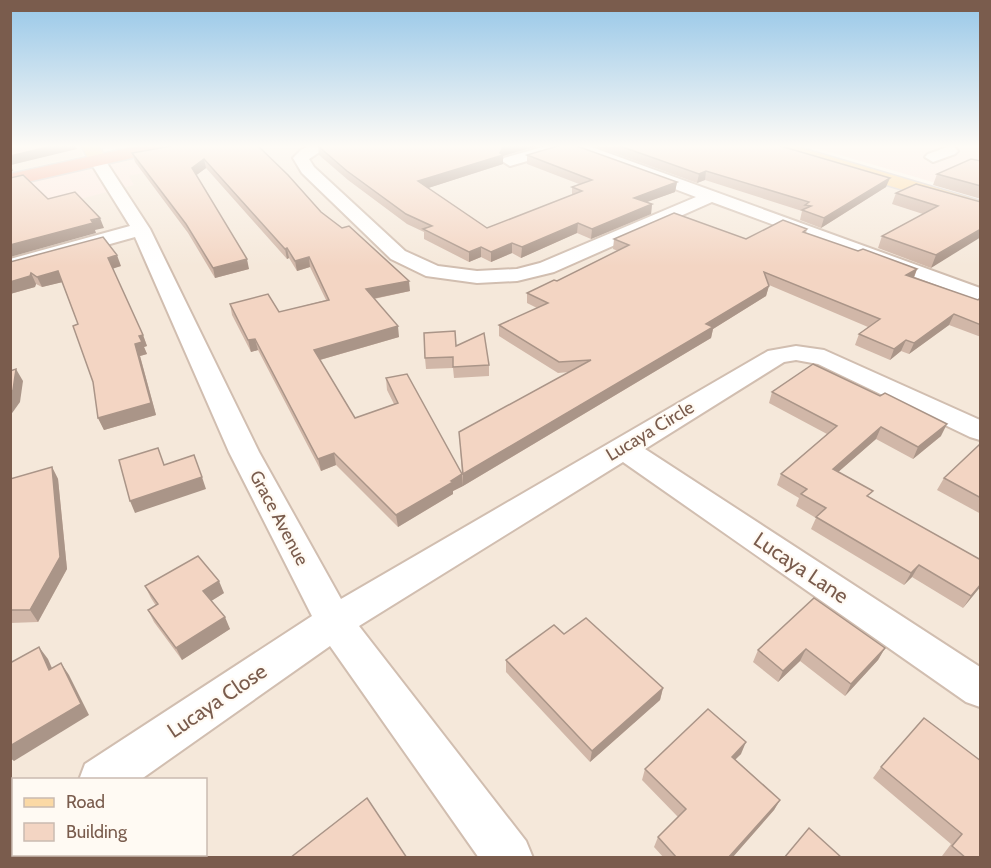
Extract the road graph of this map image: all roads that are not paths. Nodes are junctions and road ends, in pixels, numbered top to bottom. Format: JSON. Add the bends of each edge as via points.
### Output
{"nodes":[{"id":1,"x":114,"y":186,"type":"edge"},
{"id":2,"x":324,"y":186,"type":"edge"},
{"id":3,"x":683,"y":186,"type":"edge"},
{"id":4,"x":909,"y":186,"type":"edge"},
{"id":5,"x":938,"y":186,"type":"edge"},
{"id":6,"x":712,"y":196,"type":"junction"},
{"id":7,"x":981,"y":198,"type":"edge"},
{"id":8,"x":981,"y":207,"type":"edge"},
{"id":9,"x":141,"y":229,"type":"junction"},
{"id":10,"x":10,"y":266,"type":"edge"},
{"id":11,"x":981,"y":295,"type":"edge"},
{"id":12,"x":981,"y":430,"type":"edge"},
{"id":13,"x":622,"y":447,"type":"junction"},
{"id":14,"x":334,"y":622,"type":"junction"},
{"id":15,"x":981,"y":689,"type":"edge"},
{"id":16,"x":103,"y":778,"type":"edge"},
{"id":17,"x":509,"y":858,"type":"edge"}],
"edges":[{"from":1,"to":9,"type":"street","name":"Grace Avenue"},
{"from":2,"to":6,"type":"street","via":[[390,249],[424,268],[444,274],[496,277],[547,268]]},
{"from":3,"to":6,"type":"street"},
{"from":4,"to":8,"type":"main road"},
{"from":5,"to":7,"type":"main road"},
{"from":6,"to":11,"type":"street"},
{"from":9,"to":10,"type":"street"},
{"from":9,"to":14,"type":"street","name":"Grace Avenue","via":[[244,452]]},
{"from":12,"to":13,"type":"street","name":"Lucaya Circle","via":[[839,363],[796,353],[769,360]]},
{"from":13,"to":14,"type":"street","name":"Lucaya Circle"},
{"from":13,"to":15,"type":"street","name":"Lucaya Lane"},
{"from":14,"to":16,"type":"street","name":"Lucaya Close"},
{"from":14,"to":17,"type":"street","name":"Grace Avenue"}]}
